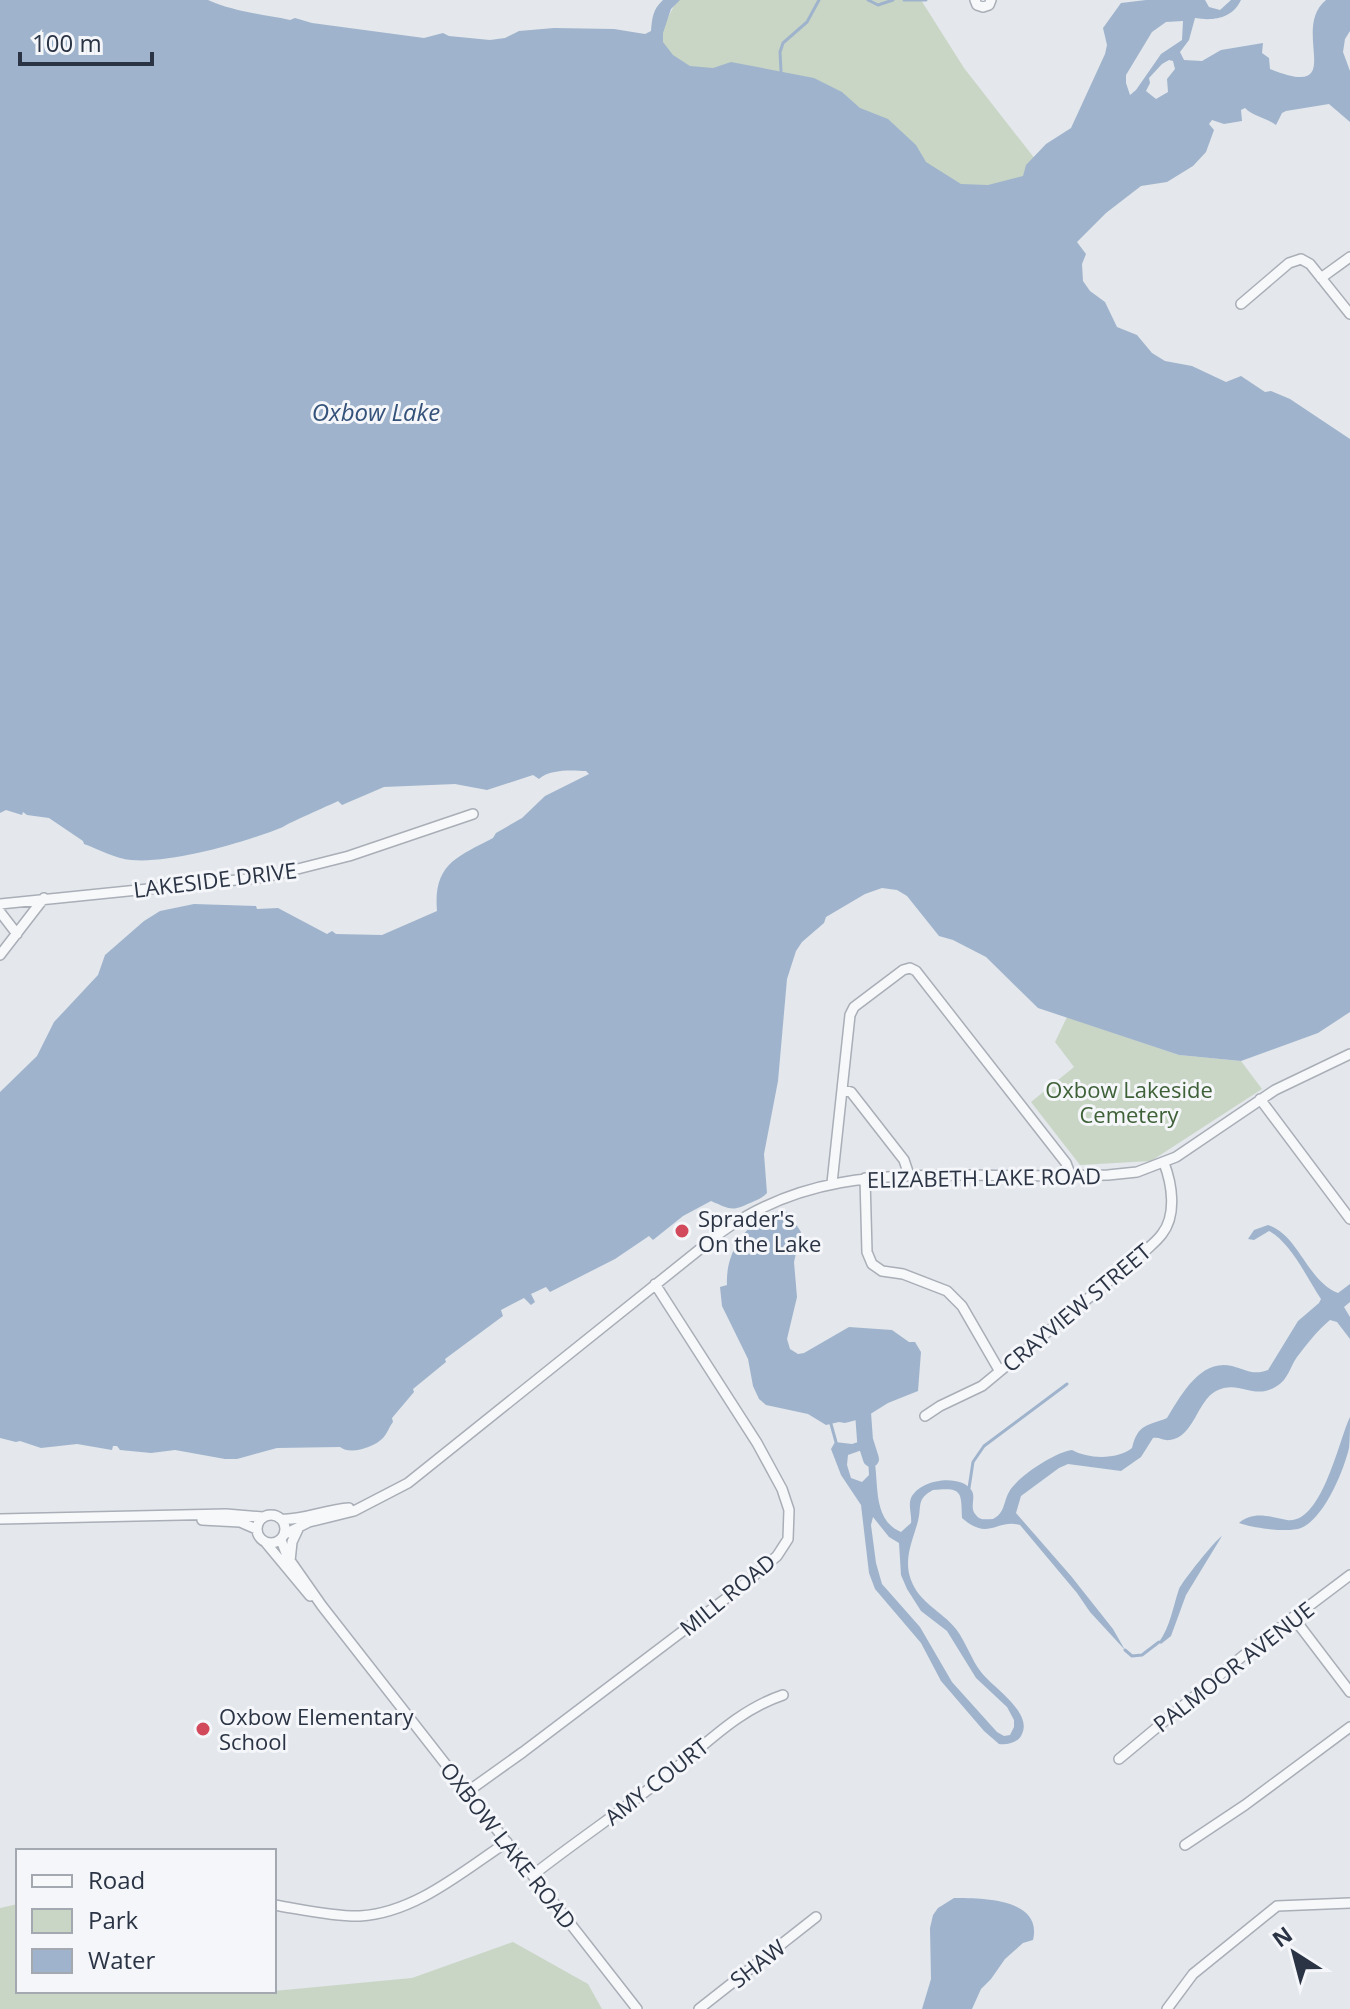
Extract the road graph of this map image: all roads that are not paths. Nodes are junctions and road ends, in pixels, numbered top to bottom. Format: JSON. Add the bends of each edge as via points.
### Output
{"nodes":[{"id":1,"x":975,"y":0,"type":"edge"},
{"id":2,"x":991,"y":0,"type":"edge"},
{"id":3,"x":1350,"y":257,"type":"edge"},
{"id":4,"x":1321,"y":278,"type":"junction"},
{"id":5,"x":1241,"y":304,"type":"dead end"},
{"id":6,"x":1350,"y":314,"type":"edge"},
{"id":7,"x":473,"y":814,"type":"dead end"},
{"id":8,"x":44,"y":898,"type":"junction"},
{"id":9,"x":0,"y":904,"type":"edge"},
{"id":10,"x":0,"y":912,"type":"edge"},
{"id":11,"x":17,"y":934,"type":"junction"},
{"id":12,"x":0,"y":955,"type":"edge"},
{"id":13,"x":1350,"y":1054,"type":"edge"},
{"id":14,"x":844,"y":1090,"type":"junction"},
{"id":15,"x":1260,"y":1099,"type":"junction"},
{"id":16,"x":1164,"y":1163,"type":"junction"},
{"id":17,"x":909,"y":1175,"type":"junction"},
{"id":18,"x":1071,"y":1176,"type":"junction"},
{"id":19,"x":865,"y":1178,"type":"junction"},
{"id":20,"x":832,"y":1183,"type":"junction"},
{"id":21,"x":1348,"y":1213,"type":"edge"},
{"id":22,"x":655,"y":1284,"type":"junction"},
{"id":23,"x":999,"y":1370,"type":"junction"},
{"id":24,"x":925,"y":1416,"type":"dead end"},
{"id":25,"x":356,"y":1509,"type":"junction"},
{"id":26,"x":179,"y":1516,"type":"junction"},
{"id":27,"x":263,"y":1517,"type":"junction"},
{"id":28,"x":0,"y":1519,"type":"edge"},
{"id":29,"x":281,"y":1519,"type":"junction"},
{"id":30,"x":299,"y":1527,"type":"junction"},
{"id":31,"x":256,"y":1529,"type":"junction"},
{"id":32,"x":283,"y":1537,"type":"junction"},
{"id":33,"x":265,"y":1542,"type":"junction"},
{"id":34,"x":290,"y":1561,"type":"junction"},
{"id":35,"x":1350,"y":1575,"type":"edge"},
{"id":36,"x":322,"y":1606,"type":"junction"},
{"id":37,"x":1293,"y":1617,"type":"junction"},
{"id":38,"x":1350,"y":1692,"type":"edge"},
{"id":39,"x":783,"y":1695,"type":"dead end"},
{"id":40,"x":1350,"y":1727,"type":"edge"},
{"id":41,"x":1119,"y":1759,"type":"dead end"},
{"id":42,"x":467,"y":1792,"type":"junction"},
{"id":43,"x":507,"y":1842,"type":"junction"},
{"id":44,"x":1185,"y":1845,"type":"dead end"},
{"id":45,"x":533,"y":1875,"type":"junction"},
{"id":46,"x":1350,"y":1903,"type":"edge"},
{"id":47,"x":276,"y":1905,"type":"edge"},
{"id":48,"x":816,"y":1917,"type":"dead end"},
{"id":49,"x":637,"y":2009,"type":"edge"},
{"id":50,"x":699,"y":2009,"type":"edge"},
{"id":51,"x":1167,"y":2009,"type":"edge"}],
"edges":[{"from":1,"to":2,"type":"street","via":[[983,7]]},
{"from":3,"to":4,"type":"street"},
{"from":4,"to":5,"type":"street","via":[[1305,260],[1293,260]]},
{"from":4,"to":6,"type":"street"},
{"from":7,"to":8,"type":"street","name":"LAKESIDE DRIVE","via":[[349,856],[266,877]]},
{"from":8,"to":9,"type":"street","name":"LAKESIDE DRIVE"},
{"from":8,"to":11,"type":"street"},
{"from":10,"to":11,"type":"street"},
{"from":11,"to":12,"type":"street"},
{"from":13,"to":15,"type":"street","name":"ELIZABETH LAKE ROAD"},
{"from":14,"to":17,"type":"street","via":[[851,1092],[904,1160]]},
{"from":14,"to":18,"type":"street","via":[[852,1011],[910,968],[1066,1163]]},
{"from":14,"to":20,"type":"street"},
{"from":15,"to":16,"type":"street","name":"ELIZABETH LAKE ROAD"},
{"from":15,"to":21,"type":"street"},
{"from":16,"to":18,"type":"street","name":"ELIZABETH LAKE ROAD","via":[[1137,1172]]},
{"from":16,"to":23,"type":"street","name":"CRAYVIEW STREET","via":[[1172,1189],[1164,1232]]},
{"from":17,"to":18,"type":"street","name":"ELIZABETH LAKE ROAD"},
{"from":17,"to":19,"type":"street","name":"ELIZABETH LAKE ROAD"},
{"from":19,"to":20,"type":"street","name":"ELIZABETH LAKE ROAD"},
{"from":19,"to":23,"type":"street","via":[[867,1252],[872,1264],[947,1291],[962,1306]]},
{"from":20,"to":22,"type":"street","name":"ELIZABETH LAKE ROAD","via":[[748,1215]]},
{"from":22,"to":25,"type":"street","name":"ELIZABETH LAKE ROAD","via":[[415,1478]]},
{"from":22,"to":42,"type":"street","name":"MILL ROAD","via":[[782,1489],[789,1510],[788,1539],[777,1556],[737,1590]]},
{"from":23,"to":24,"type":"street","name":"CRAYVIEW STREET","via":[[982,1386]]},
{"from":25,"to":29,"type":"street","name":"ELIZABETH LAKE ROAD"},
{"from":25,"to":30,"type":"street","name":"ELIZABETH LAKE ROAD"},
{"from":26,"to":27,"type":"street"},
{"from":26,"to":28,"type":"street"},
{"from":26,"to":31,"type":"street","via":[[240,1522]]},
{"from":27,"to":29,"type":"street"},
{"from":27,"to":31,"type":"street"},
{"from":29,"to":32,"type":"street"},
{"from":30,"to":32,"type":"street","name":"ELIZABETH LAKE ROAD"},
{"from":30,"to":34,"type":"street"},
{"from":31,"to":33,"type":"street"},
{"from":32,"to":33,"type":"street","via":[[274,1544]]},
{"from":32,"to":34,"type":"street","name":"OXBOW LAKE ROAD"},
{"from":33,"to":36,"type":"street","name":"OXBOW LAKE ROAD"},
{"from":34,"to":36,"type":"street","name":"OXBOW LAKE ROAD"},
{"from":35,"to":37,"type":"street","name":"PALMOOR AVENUE"},
{"from":36,"to":42,"type":"street","name":"OXBOW LAKE ROAD"},
{"from":37,"to":38,"type":"street"},
{"from":37,"to":41,"type":"street","name":"PALMOOR AVENUE"},
{"from":39,"to":45,"type":"street","name":"AMY COURT","via":[[731,1721]]},
{"from":40,"to":44,"type":"street"},
{"from":42,"to":43,"type":"street","name":"OXBOW LAKE ROAD"},
{"from":43,"to":45,"type":"street","name":"OXBOW LAKE ROAD"},
{"from":43,"to":47,"type":"street","via":[[399,1908],[360,1916]]},
{"from":45,"to":49,"type":"street","name":"OXBOW LAKE ROAD"},
{"from":46,"to":51,"type":"street","via":[[1277,1906],[1193,1974]]},
{"from":48,"to":50,"type":"street","name":"SHAW"}]}
